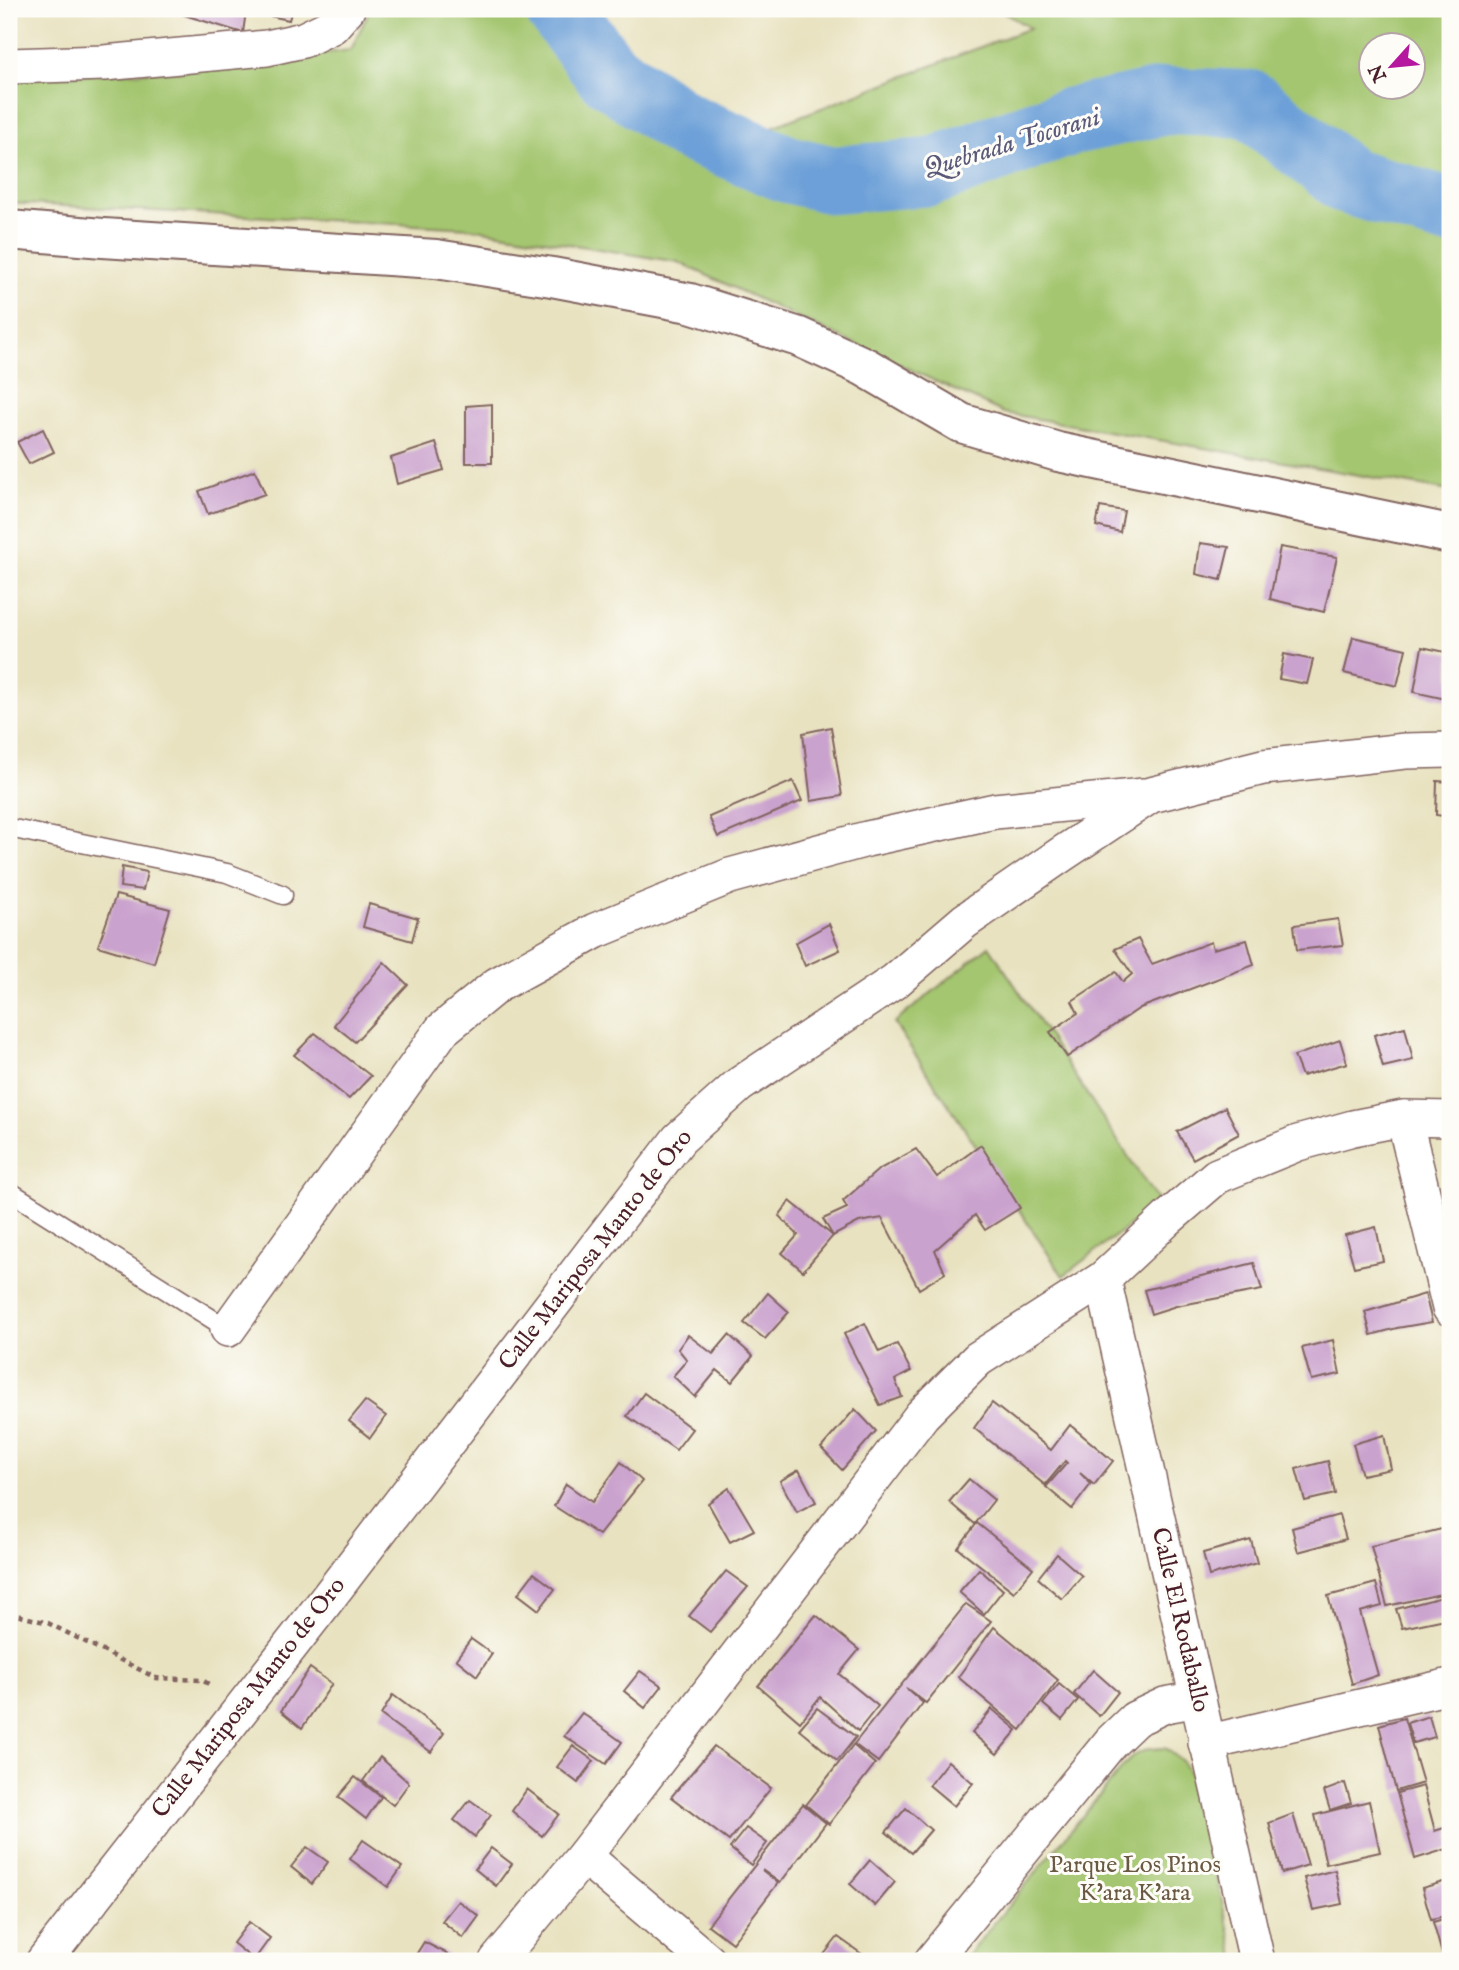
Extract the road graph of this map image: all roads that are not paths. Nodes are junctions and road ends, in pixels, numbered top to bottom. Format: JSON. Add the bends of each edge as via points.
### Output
{"nodes":[{"id":1,"x":346,"y":9,"type":"edge"},
{"id":2,"x":9,"y":66,"type":"edge"},
{"id":3,"x":9,"y":230,"type":"edge"},
{"id":4,"x":1450,"y":534,"type":"edge"},
{"id":5,"x":1450,"y":750,"type":"edge"},
{"id":6,"x":1151,"y":795,"type":"junction"},
{"id":7,"x":9,"y":828,"type":"edge"},
{"id":8,"x":283,"y":895,"type":"dead end"},
{"id":9,"x":1404,"y":1118,"type":"junction"},
{"id":10,"x":1450,"y":1119,"type":"edge"},
{"id":11,"x":9,"y":1191,"type":"edge"},
{"id":12,"x":1102,"y":1279,"type":"junction"},
{"id":13,"x":1450,"y":1308,"type":"edge"},
{"id":14,"x":228,"y":1329,"type":"joint"},
{"id":15,"x":1450,"y":1686,"type":"edge"},
{"id":16,"x":1198,"y":1699,"type":"junction"},
{"id":17,"x":1206,"y":1743,"type":"junction"},
{"id":18,"x":584,"y":1856,"type":"junction"},
{"id":19,"x":44,"y":1961,"type":"edge"},
{"id":20,"x":497,"y":1961,"type":"edge"},
{"id":21,"x":708,"y":1961,"type":"edge"},
{"id":22,"x":932,"y":1961,"type":"edge"},
{"id":23,"x":1257,"y":1961,"type":"edge"}],
"edges":[{"from":1,"to":2,"type":"street","via":[[332,26],[303,40],[267,48],[104,63]]},
{"from":3,"to":4,"type":"street","via":[[436,258],[690,303],[799,337],[865,367],[961,422],[1058,452]]},
{"from":5,"to":6,"type":"street","name":"Calle Mariposa Manto de Oro","via":[[1263,767]]},
{"from":6,"to":14,"type":"street","via":[[995,811],[730,876],[595,932],[497,985],[442,1030]]},
{"from":6,"to":19,"type":"street","name":"Calle Mariposa Manto de Oro","via":[[965,921],[895,981],[739,1086],[679,1139]]},
{"from":7,"to":8,"type":"lane","via":[[227,873]]},
{"from":9,"to":10,"type":"street"},
{"from":9,"to":12,"type":"street","via":[[1298,1143],[1217,1176]]},
{"from":9,"to":13,"type":"street"},
{"from":11,"to":14,"type":"lane"},
{"from":12,"to":16,"type":"street","name":"Calle El Rodaballo"},
{"from":12,"to":18,"type":"street","via":[[978,1359],[922,1415]]},
{"from":15,"to":17,"type":"street"},
{"from":16,"to":17,"type":"street","name":"Calle El Rodaballo"},
{"from":16,"to":22,"type":"street","via":[[1165,1705],[1136,1719],[1111,1742]]},
{"from":17,"to":23,"type":"street","name":"Calle El Rodaballo"},
{"from":18,"to":20,"type":"street"},
{"from":18,"to":21,"type":"street"}]}
